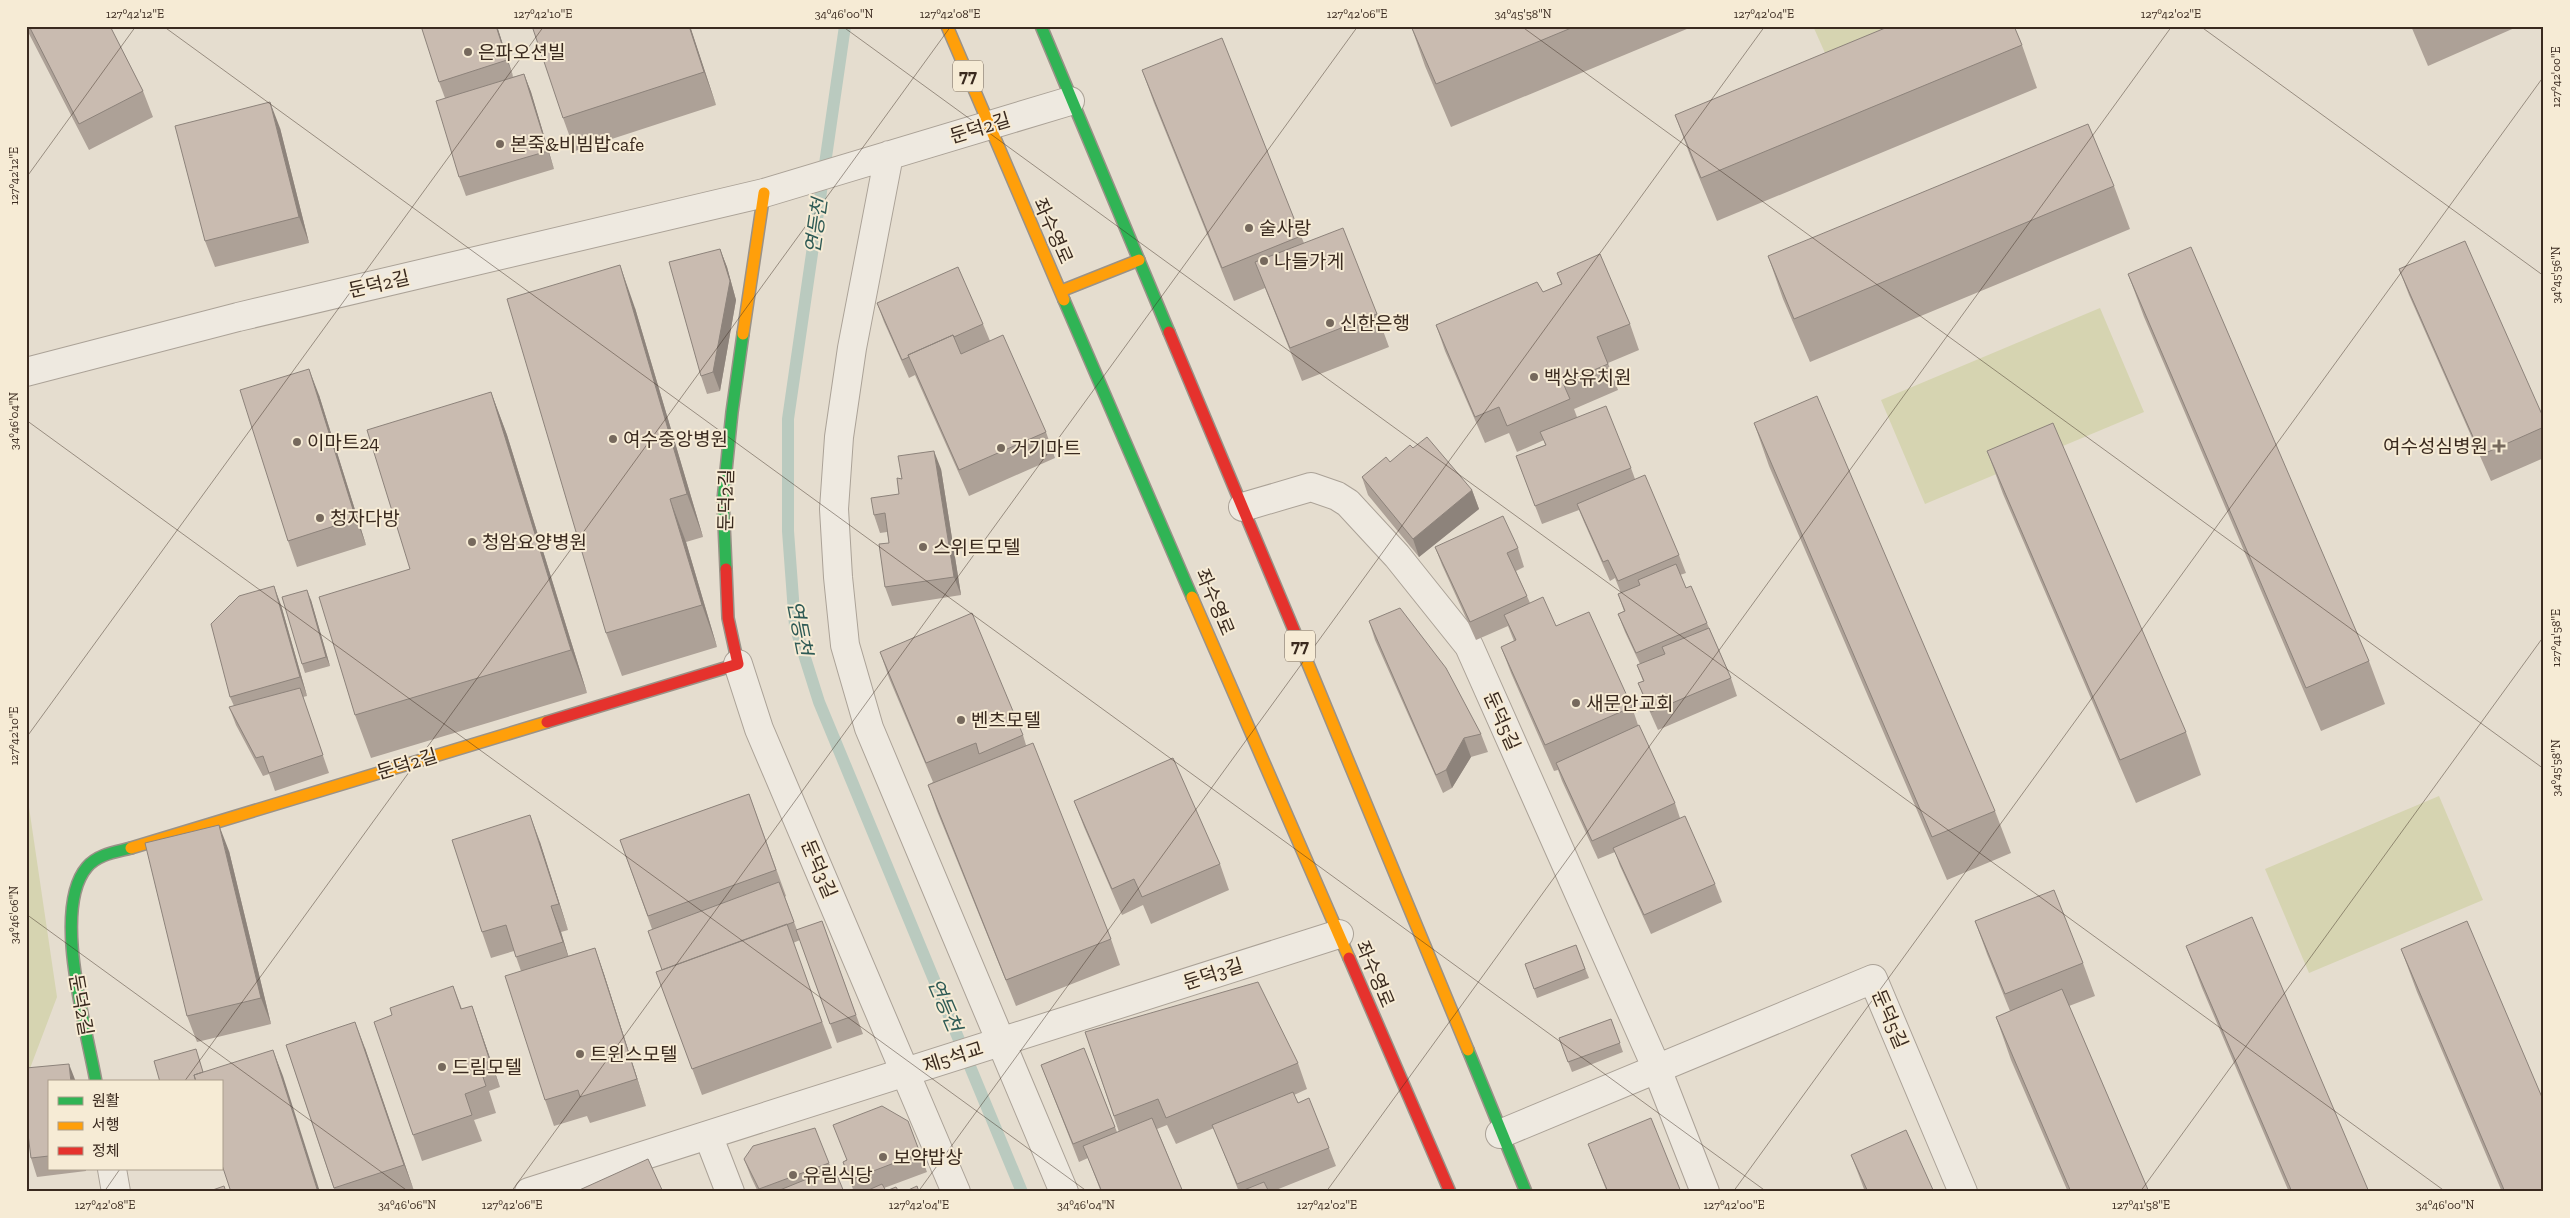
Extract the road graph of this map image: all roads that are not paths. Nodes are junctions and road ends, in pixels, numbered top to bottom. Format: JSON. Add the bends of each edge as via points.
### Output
{"nodes":[{"id":1,"x":947,"y":26,"type":"edge"},
{"id":2,"x":1041,"y":26,"type":"edge"},
{"id":3,"x":1070,"y":101,"type":"junction"},
{"id":4,"x":988,"y":126,"type":"junction"},
{"id":5,"x":890,"y":155,"type":"junction"},
{"id":6,"x":764,"y":193,"type":"junction"},
{"id":7,"x":1139,"y":260,"type":"junction"},
{"id":8,"x":1060,"y":291,"type":"junction"},
{"id":9,"x":26,"y":372,"type":"edge"},
{"id":10,"x":1243,"y":507,"type":"junction"},
{"id":11,"x":738,"y":664,"type":"junction"},
{"id":12,"x":1339,"y":934,"type":"junction"},
{"id":13,"x":1002,"y":1041,"type":"junction"},
{"id":14,"x":1657,"y":1069,"type":"junction"},
{"id":15,"x":905,"y":1072,"type":"junction"},
{"id":16,"x":96,"y":1080,"type":"edge"},
{"id":17,"x":1500,"y":1134,"type":"junction"},
{"id":18,"x":708,"y":1135,"type":"junction"},
{"id":19,"x":112,"y":1170,"type":"edge"},
{"id":20,"x":116,"y":1192,"type":"edge"},
{"id":21,"x":529,"y":1192,"type":"edge"},
{"id":22,"x":730,"y":1192,"type":"edge"},
{"id":23,"x":956,"y":1192,"type":"edge"},
{"id":24,"x":1064,"y":1192,"type":"edge"},
{"id":25,"x":1450,"y":1192,"type":"edge"},
{"id":26,"x":1526,"y":1192,"type":"edge"},
{"id":27,"x":1705,"y":1192,"type":"edge"},
{"id":28,"x":1962,"y":1192,"type":"edge"}],
"edges":[{"from":1,"to":4,"type":"main road","name":"좌수영로","number":"77"},
{"from":2,"to":3,"type":"main road","number":"77"},
{"from":3,"to":4,"type":"street","name":"둔덕2길"},
{"from":3,"to":7,"type":"main road","number":"77"},
{"from":4,"to":5,"type":"street","name":"둔덕2길"},
{"from":4,"to":8,"type":"main road","name":"좌수영로","number":"77"},
{"from":5,"to":6,"type":"street","name":"둔덕2길"},
{"from":5,"to":13,"type":"street","via":[[852,348],[839,437],[834,508],[846,644],[869,728]]},
{"from":6,"to":9,"type":"street","name":"둔덕2길","via":[[248,315]]},
{"from":6,"to":11,"type":"main road","name":"둔덕2길","via":[[733,403],[723,500],[728,618]]},
{"from":7,"to":8,"type":"main road"},
{"from":7,"to":10,"type":"main road","number":"77"},
{"from":8,"to":12,"type":"main road","name":"좌수영로","number":"77"},
{"from":10,"to":14,"type":"street","name":"둔덕5길","via":[[1311,487],[1337,496],[1397,556],[1469,646]]},
{"from":10,"to":17,"type":"main road","number":"77"},
{"from":11,"to":15,"type":"street","name":"둔덕3길","via":[[760,729]]},
{"from":11,"to":16,"type":"main road","name":"둔덕2길","via":[[97,858],[88,864],[78,879],[71,933]]},
{"from":12,"to":13,"type":"street","name":"둔덕3길"},
{"from":12,"to":25,"type":"main road","name":"좌수영로","number":"77"},
{"from":13,"to":15,"type":"street","name":"제5석교"},
{"from":13,"to":24,"type":"street"},
{"from":14,"to":17,"type":"street","name":"둔덕5길"},
{"from":14,"to":27,"type":"street","name":"둔덕5길"},
{"from":14,"to":28,"type":"street","name":"둔덕5길","via":[[1873,979]]},
{"from":15,"to":18,"type":"street"},
{"from":15,"to":23,"type":"street","name":"둔덕3길"},
{"from":17,"to":26,"type":"main road","number":"77"},
{"from":18,"to":21,"type":"street"},
{"from":18,"to":22,"type":"street"},
{"from":19,"to":20,"type":"street"}]}
